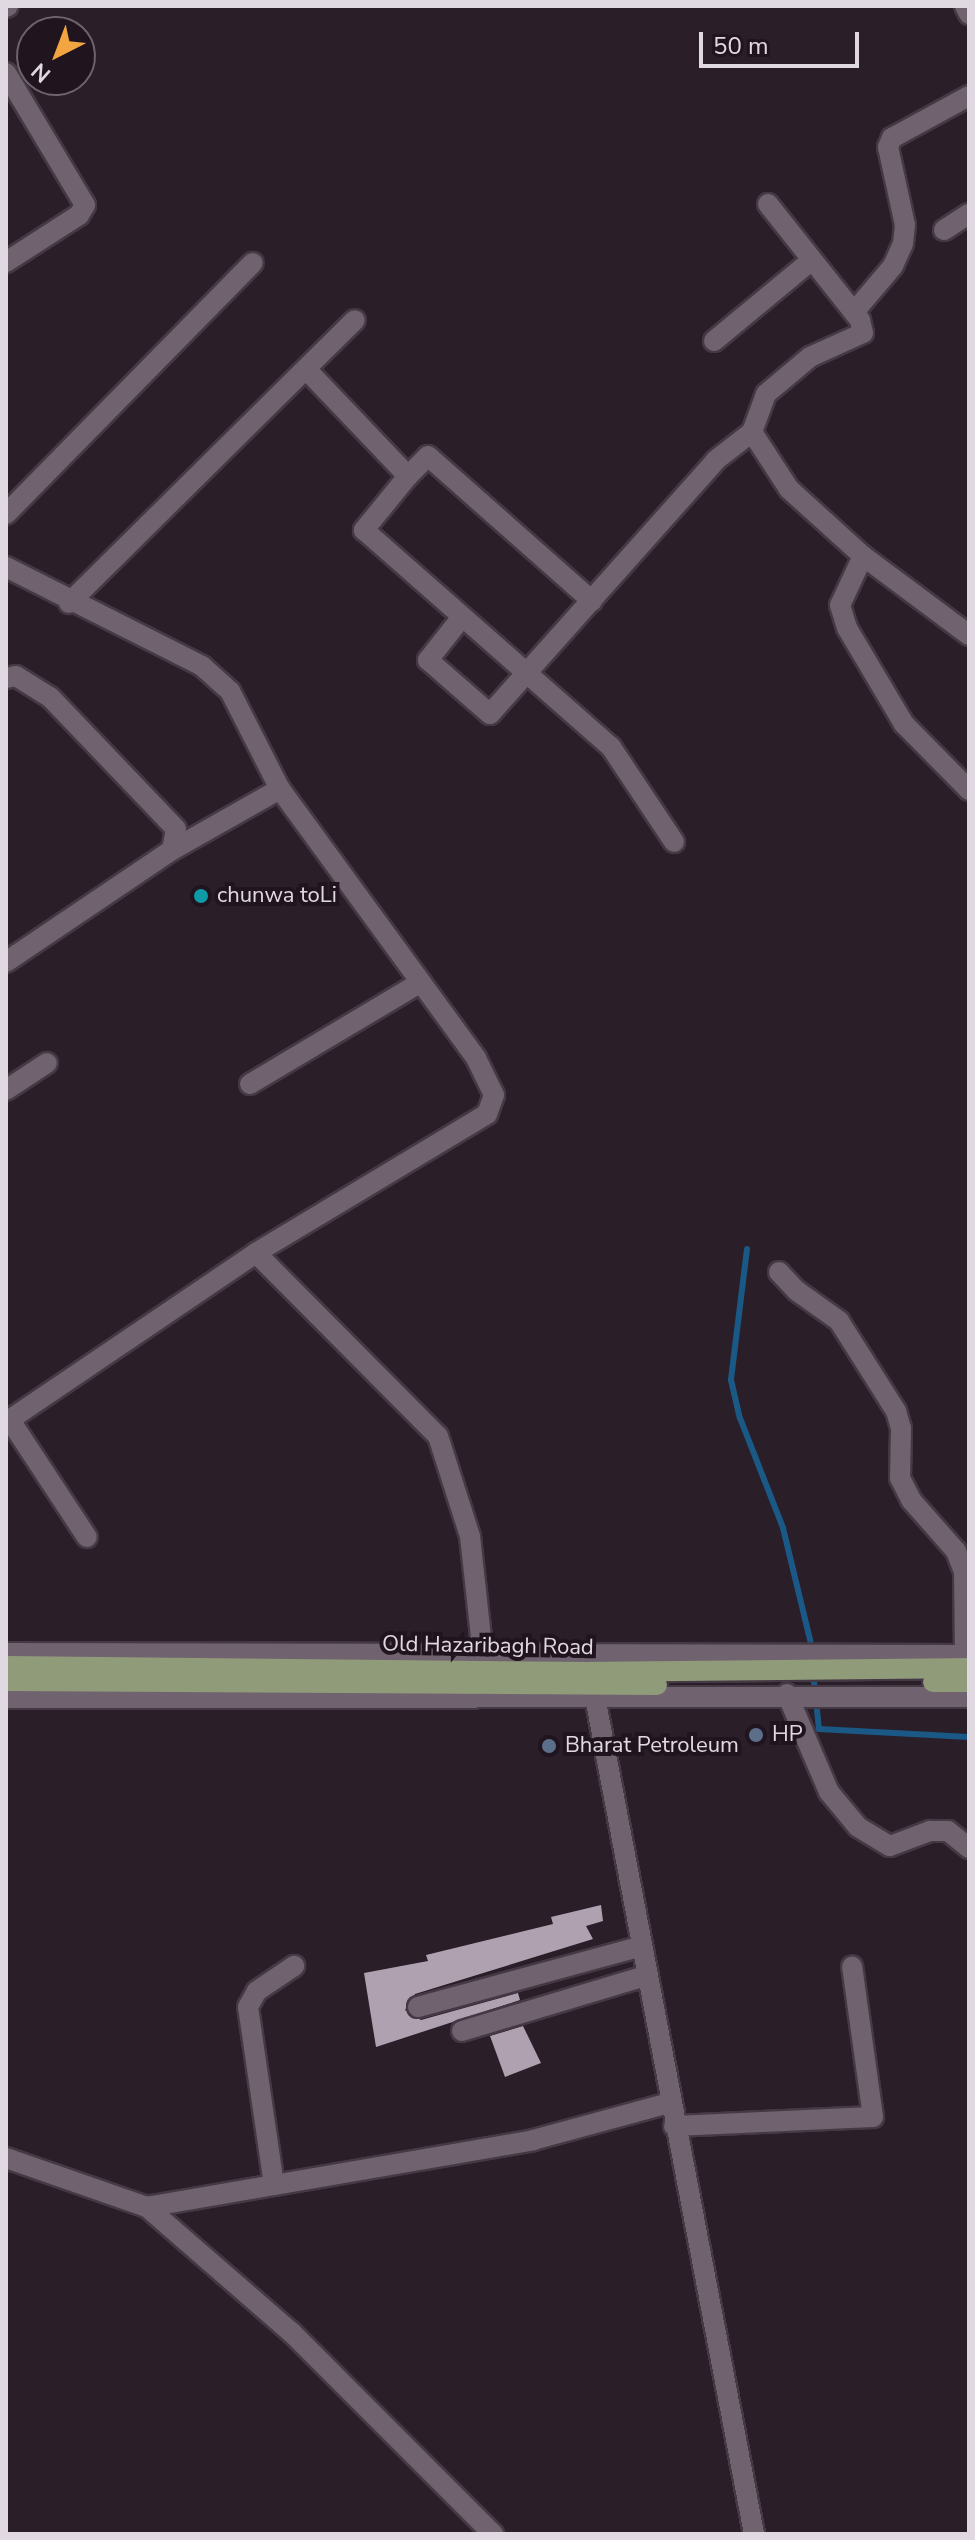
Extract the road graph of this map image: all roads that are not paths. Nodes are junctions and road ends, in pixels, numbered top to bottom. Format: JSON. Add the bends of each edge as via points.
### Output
{"nodes":[{"id":1,"x":965,"y":6,"type":"edge"},
{"id":2,"x":969,"y":14,"type":"edge"},
{"id":3,"x":6,"y":73,"type":"edge"},
{"id":4,"x":969,"y":96,"type":"edge"},
{"id":5,"x":768,"y":204,"type":"dead end"},
{"id":6,"x":969,"y":214,"type":"edge"},
{"id":7,"x":944,"y":230,"type":"dead end"},
{"id":8,"x":812,"y":260,"type":"junction"},
{"id":9,"x":6,"y":262,"type":"edge"},
{"id":10,"x":253,"y":263,"type":"dead end"},
{"id":11,"x":854,"y":312,"type":"junction"},
{"id":12,"x":355,"y":320,"type":"dead end"},
{"id":13,"x":714,"y":341,"type":"dead end"},
{"id":14,"x":306,"y":369,"type":"junction"},
{"id":15,"x":752,"y":432,"type":"junction"},
{"id":16,"x":408,"y":476,"type":"junction"},
{"id":17,"x":6,"y":514,"type":"edge"},
{"id":18,"x":863,"y":556,"type":"junction"},
{"id":19,"x":6,"y":567,"type":"edge"},
{"id":20,"x":592,"y":601,"type":"junction"},
{"id":21,"x":69,"y":603,"type":"junction"},
{"id":22,"x":462,"y":617,"type":"junction"},
{"id":23,"x":969,"y":635,"type":"edge"},
{"id":24,"x":527,"y":674,"type":"junction"},
{"id":25,"x":6,"y":678,"type":"edge"},
{"id":26,"x":280,"y":789,"type":"junction"},
{"id":27,"x":969,"y":790,"type":"edge"},
{"id":28,"x":674,"y":842,"type":"dead end"},
{"id":29,"x":172,"y":850,"type":"junction"},
{"id":30,"x":6,"y":962,"type":"edge"},
{"id":31,"x":421,"y":982,"type":"junction"},
{"id":32,"x":47,"y":1063,"type":"dead end"},
{"id":33,"x":250,"y":1084,"type":"dead end"},
{"id":34,"x":6,"y":1090,"type":"edge"},
{"id":35,"x":256,"y":1253,"type":"junction"},
{"id":36,"x":779,"y":1272,"type":"dead end"},
{"id":37,"x":8,"y":1421,"type":"edge"},
{"id":38,"x":87,"y":1537,"type":"dead end"},
{"id":39,"x":6,"y":1653,"type":"edge"},
{"id":40,"x":483,"y":1656,"type":"junction"},
{"id":41,"x":968,"y":1659,"type":"edge"},
{"id":42,"x":6,"y":1666,"type":"edge"},
{"id":43,"x":811,"y":1678,"type":"junction"},
{"id":44,"x":6,"y":1681,"type":"edge"},
{"id":45,"x":969,"y":1682,"type":"edge"},
{"id":46,"x":595,"y":1697,"type":"junction"},
{"id":47,"x":969,"y":1697,"type":"edge"},
{"id":48,"x":6,"y":1698,"type":"edge"},
{"id":49,"x":969,"y":1848,"type":"edge"},
{"id":50,"x":639,"y":1947,"type":"junction"},
{"id":51,"x":294,"y":1966,"type":"dead end"},
{"id":52,"x":852,"y":1966,"type":"dead end"},
{"id":53,"x":645,"y":1976,"type":"junction"},
{"id":54,"x":418,"y":2007,"type":"dead end"},
{"id":55,"x":462,"y":2031,"type":"dead end"},
{"id":56,"x":669,"y":2103,"type":"junction"},
{"id":57,"x":674,"y":2126,"type":"junction"},
{"id":58,"x":6,"y":2158,"type":"edge"},
{"id":59,"x":274,"y":2185,"type":"junction"},
{"id":60,"x":147,"y":2207,"type":"junction"},
{"id":61,"x":493,"y":2534,"type":"edge"},
{"id":62,"x":754,"y":2534,"type":"edge"}],
"edges":[{"from":1,"to":2,"type":"street"},
{"from":3,"to":9,"type":"street","via":[[85,205],[79,215]]},
{"from":4,"to":11,"type":"street","via":[[892,138],[888,147],[905,225],[903,244],[893,266]]},
{"from":5,"to":8,"type":"street"},
{"from":6,"to":7,"type":"street"},
{"from":8,"to":11,"type":"street"},
{"from":8,"to":13,"type":"street"},
{"from":10,"to":17,"type":"street"},
{"from":11,"to":15,"type":"street","via":[[863,333],[810,357],[766,394]]},
{"from":12,"to":14,"type":"street"},
{"from":14,"to":16,"type":"street"},
{"from":14,"to":21,"type":"street"},
{"from":15,"to":18,"type":"street","via":[[789,489]]},
{"from":15,"to":20,"type":"street","via":[[716,460]]},
{"from":16,"to":20,"type":"street","via":[[428,456]]},
{"from":16,"to":22,"type":"street","via":[[364,530]]},
{"from":18,"to":23,"type":"street"},
{"from":18,"to":27,"type":"street","via":[[840,605],[847,628],[904,724]]},
{"from":19,"to":21,"type":"street"},
{"from":20,"to":24,"type":"street"},
{"from":21,"to":26,"type":"street","via":[[217,677],[230,691]]},
{"from":22,"to":24,"type":"street"},
{"from":22,"to":24,"type":"street","via":[[428,660],[469,696],[490,714]]},
{"from":24,"to":28,"type":"street","via":[[611,747]]},
{"from":25,"to":29,"type":"street","via":[[16,676],[50,697],[176,829]]},
{"from":26,"to":29,"type":"street"},
{"from":26,"to":31,"type":"street"},
{"from":29,"to":30,"type":"street"},
{"from":31,"to":33,"type":"street"},
{"from":31,"to":35,"type":"street","via":[[489,1077],[494,1095],[487,1114]]},
{"from":32,"to":34,"type":"street"},
{"from":35,"to":37,"type":"street"},
{"from":35,"to":40,"type":"street","via":[[438,1436],[470,1536]]},
{"from":36,"to":41,"type":"street","via":[[839,1321],[896,1411],[900,1478],[911,1500],[956,1551],[964,1572]]},
{"from":37,"to":38,"type":"street"},
{"from":39,"to":40,"type":"street"},
{"from":40,"to":43,"type":"street"},
{"from":41,"to":43,"type":"main road","name":"Old Hazaribagh Road"},
{"from":42,"to":43,"type":"main road","name":"Old Hazaribagh Road"},
{"from":43,"to":44,"type":"main road","name":"Old Hazaribagh Road"},
{"from":43,"to":45,"type":"main road","name":"Old Hazaribagh Road"},
{"from":43,"to":46,"type":"street"},
{"from":43,"to":47,"type":"street"},
{"from":43,"to":49,"type":"street","via":[[829,1792],[858,1827],[890,1846],[930,1831],[948,1831]]},
{"from":46,"to":48,"type":"street"},
{"from":46,"to":50,"type":"street"},
{"from":50,"to":53,"type":"street"},
{"from":50,"to":54,"type":"street"},
{"from":51,"to":59,"type":"street","via":[[257,1991],[248,2007]]},
{"from":52,"to":57,"type":"street","via":[[873,2117]]},
{"from":53,"to":55,"type":"street"},
{"from":53,"to":56,"type":"street"},
{"from":56,"to":57,"type":"street"},
{"from":56,"to":59,"type":"street","via":[[533,2140]]},
{"from":57,"to":62,"type":"street"},
{"from":58,"to":60,"type":"street"},
{"from":59,"to":60,"type":"street"},
{"from":60,"to":61,"type":"street","via":[[291,2332]]}]}
